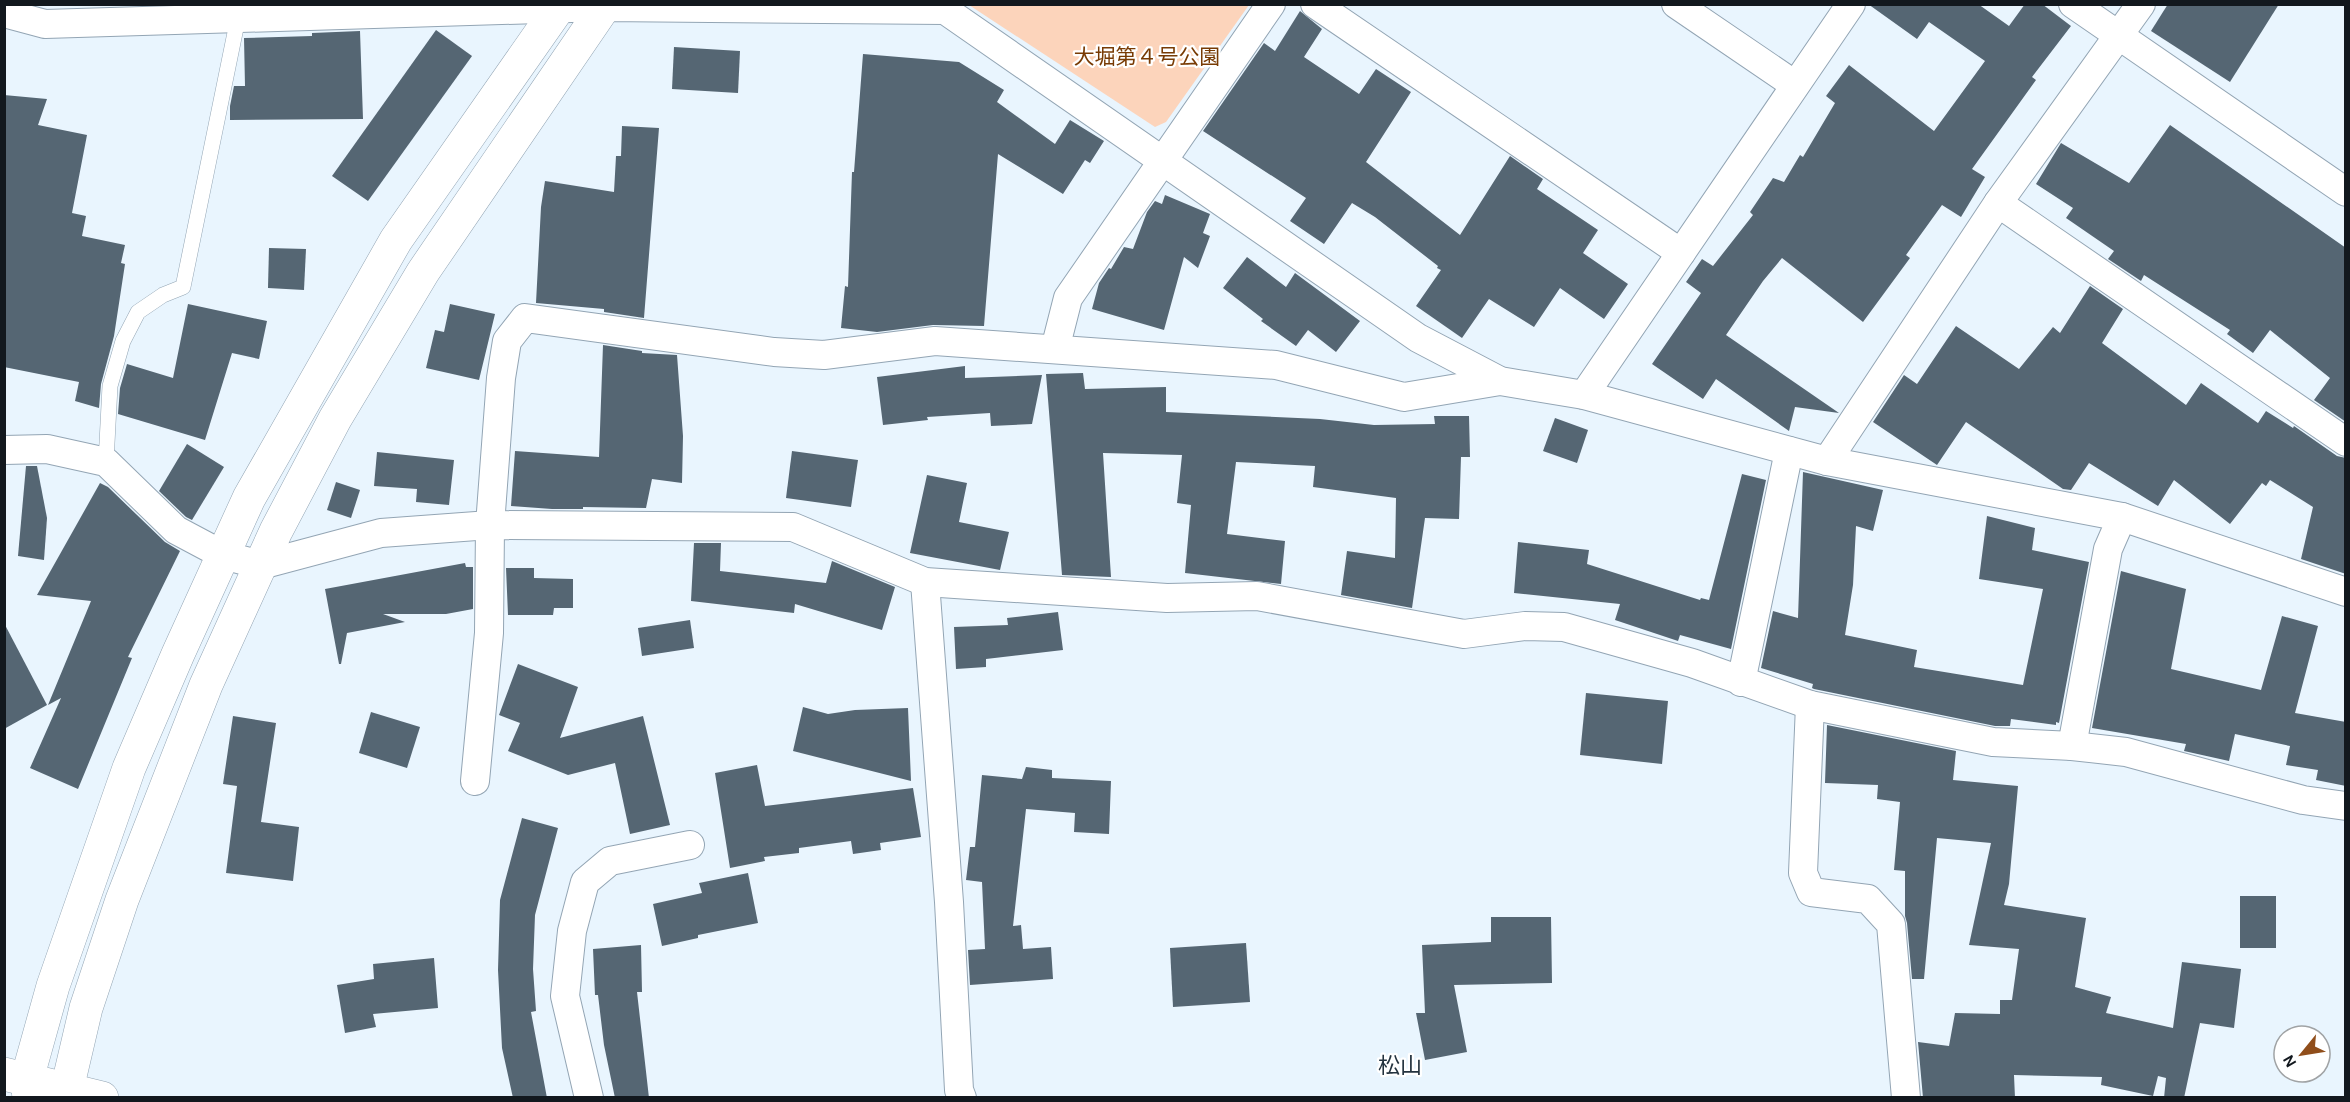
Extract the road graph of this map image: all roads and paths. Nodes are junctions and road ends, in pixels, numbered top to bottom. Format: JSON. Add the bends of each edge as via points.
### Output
{"nodes":[{"id":1,"x":1271,"y":4,"type":"edge"},
{"id":2,"x":1315,"y":4,"type":"edge"},
{"id":3,"x":1676,"y":4,"type":"edge"},
{"id":4,"x":1851,"y":4,"type":"edge"},
{"id":5,"x":2073,"y":4,"type":"edge"},
{"id":6,"x":2141,"y":4,"type":"edge"},
{"id":7,"x":605,"y":6,"type":"edge"},
{"id":8,"x":560,"y":7,"type":"edge"},
{"id":9,"x":899,"y":7,"type":"edge"},
{"id":10,"x":4,"y":13,"type":"edge"},
{"id":11,"x":238,"y":18,"type":"junction"},
{"id":12,"x":2119,"y":36,"type":"junction"},
{"id":13,"x":1795,"y":85,"type":"junction"},
{"id":14,"x":1162,"y":159,"type":"junction"},
{"id":15,"x":2346,"y":192,"type":"edge"},
{"id":16,"x":1998,"y":203,"type":"junction"},
{"id":17,"x":1681,"y":253,"type":"junction"},
{"id":18,"x":1055,"y":349,"type":"junction"},
{"id":19,"x":1500,"y":381,"type":"junction"},
{"id":20,"x":1584,"y":395,"type":"junction"},
{"id":21,"x":2346,"y":442,"type":"edge"},
{"id":22,"x":4,"y":450,"type":"edge"},
{"id":23,"x":1789,"y":451,"type":"junction"},
{"id":24,"x":1827,"y":461,"type":"junction"},
{"id":25,"x":106,"y":462,"type":"junction"},
{"id":26,"x":2122,"y":517,"type":"junction"},
{"id":27,"x":490,"y":525,"type":"junction"},
{"id":28,"x":223,"y":555,"type":"junction"},
{"id":29,"x":261,"y":565,"type":"junction"},
{"id":30,"x":925,"y":582,"type":"junction"},
{"id":31,"x":2346,"y":592,"type":"edge"},
{"id":32,"x":1742,"y":682,"type":"junction"},
{"id":33,"x":1810,"y":705,"type":"junction"},
{"id":34,"x":2072,"y":746,"type":"junction"},
{"id":35,"x":474,"y":780,"type":"dead end"},
{"id":36,"x":2346,"y":806,"type":"edge"},
{"id":37,"x":690,"y":845,"type":"dead end"},
{"id":38,"x":20,"y":1084,"type":"edge"},
{"id":39,"x":63,"y":1093,"type":"edge"},
{"id":40,"x":102,"y":1098,"type":"edge"},
{"id":41,"x":589,"y":1098,"type":"edge"},
{"id":42,"x":962,"y":1098,"type":"edge"},
{"id":43,"x":1906,"y":1098,"type":"edge"}],
"edges":[{"from":1,"to":14,"type":"street"},
{"from":2,"to":17,"type":"street"},
{"from":3,"to":13,"type":"street"},
{"from":4,"to":13,"type":"street"},
{"from":5,"to":12,"type":"street"},
{"from":6,"to":12,"type":"street"},
{"from":7,"to":8,"type":"street"},
{"from":7,"to":9,"type":"street"},
{"from":7,"to":29,"type":"street","via":[[423,272],[335,419]]},
{"from":8,"to":11,"type":"street"},
{"from":8,"to":28,"type":"street","via":[[396,240],[254,488]]},
{"from":9,"to":14,"type":"street","via":[[945,10]]},
{"from":10,"to":11,"type":"street","via":[[45,24]]},
{"from":11,"to":25,"type":"lane","via":[[183,287],[138,312],[123,341],[110,386]]},
{"from":12,"to":15,"type":"street"},
{"from":12,"to":16,"type":"street"},
{"from":13,"to":17,"type":"street"},
{"from":14,"to":18,"type":"street","via":[[1068,298]]},
{"from":14,"to":19,"type":"street","via":[[1418,338]]},
{"from":16,"to":21,"type":"street"},
{"from":16,"to":24,"type":"street"},
{"from":17,"to":20,"type":"street"},
{"from":18,"to":19,"type":"street","via":[[1276,365],[1404,398]]},
{"from":18,"to":27,"type":"street","via":[[935,340],[824,355],[774,352],[525,318],[507,341]]},
{"from":19,"to":20,"type":"street"},
{"from":20,"to":23,"type":"street"},
{"from":22,"to":25,"type":"street","via":[[47,449]]},
{"from":23,"to":24,"type":"street"},
{"from":23,"to":32,"type":"street"},
{"from":24,"to":26,"type":"street"},
{"from":25,"to":28,"type":"street","via":[[176,530]]},
{"from":26,"to":31,"type":"street"},
{"from":26,"to":34,"type":"street","via":[[2108,549]]},
{"from":27,"to":29,"type":"street","via":[[381,533]]},
{"from":27,"to":30,"type":"street","via":[[792,527]]},
{"from":27,"to":35,"type":"street","via":[[489,633]]},
{"from":28,"to":29,"type":"street"},
{"from":28,"to":38,"type":"street","via":[[129,768]]},
{"from":29,"to":39,"type":"street","via":[[206,684],[122,900]]},
{"from":30,"to":32,"type":"street","via":[[1167,598],[1257,596],[1464,634],[1525,626],[1564,627],[1692,663]]},
{"from":30,"to":42,"type":"street"},
{"from":32,"to":33,"type":"street"},
{"from":33,"to":34,"type":"street","via":[[1993,742]]},
{"from":33,"to":43,"type":"street","via":[[1803,873],[1810,892],[1868,899],[1891,924]]},
{"from":34,"to":36,"type":"street","via":[[2126,752],[2303,800]]},
{"from":37,"to":41,"type":"street","via":[[610,861],[585,882],[572,931],[565,996]]},
{"from":38,"to":39,"type":"street"},
{"from":39,"to":40,"type":"street"}]}
